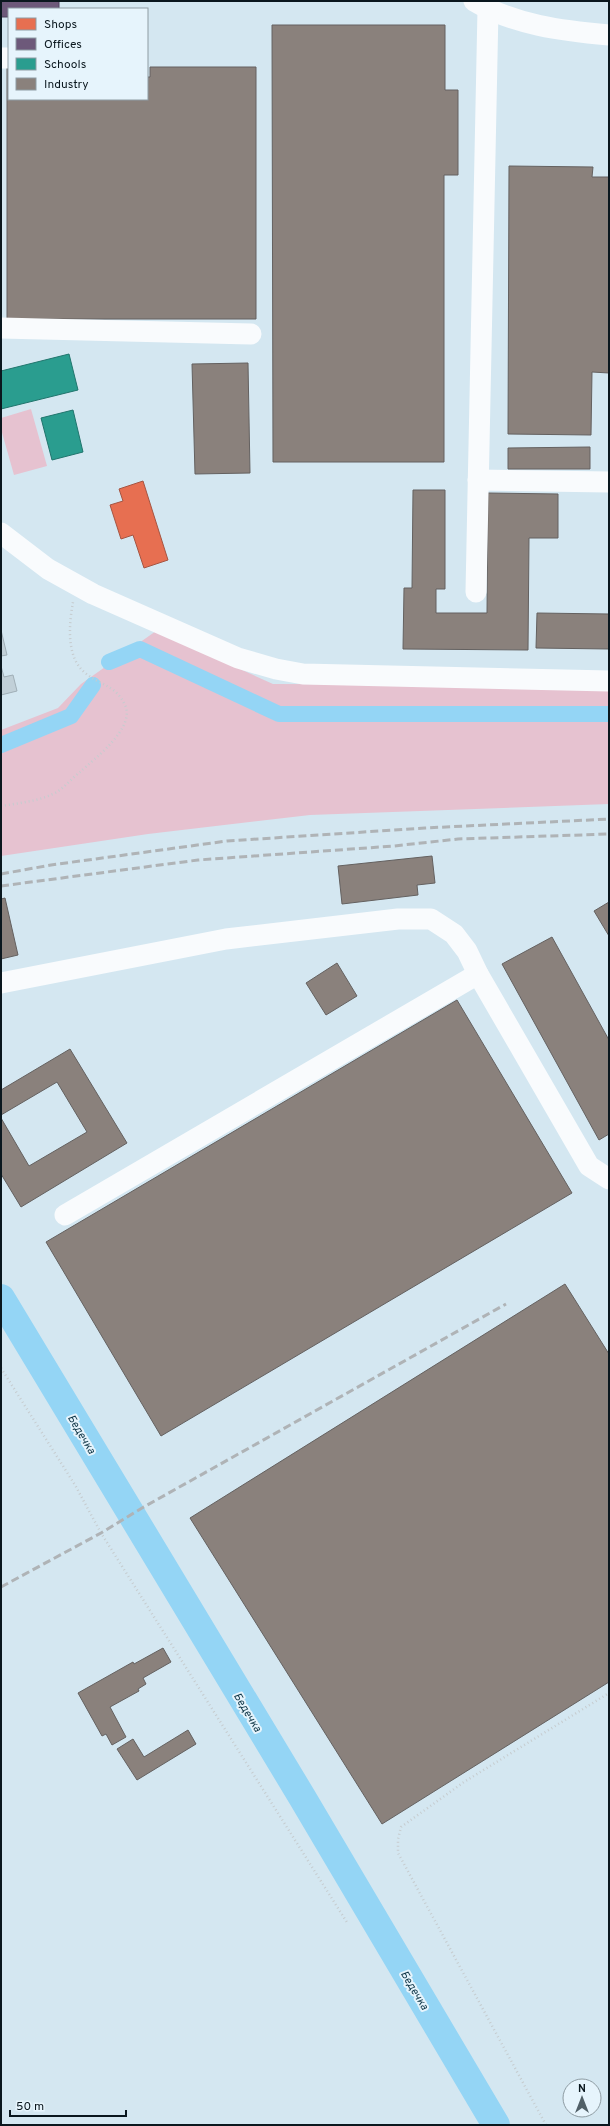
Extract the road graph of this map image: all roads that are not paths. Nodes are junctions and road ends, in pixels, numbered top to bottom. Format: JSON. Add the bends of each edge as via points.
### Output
{"nodes":[{"id":1,"x":481,"y":5,"type":"edge"},
{"id":2,"x":609,"y":35,"type":"edge"},
{"id":3,"x":1,"y":328,"type":"edge"},
{"id":4,"x":251,"y":334,"type":"dead end"},
{"id":5,"x":478,"y":480,"type":"junction"},
{"id":6,"x":609,"y":482,"type":"edge"},
{"id":7,"x":1,"y":533,"type":"edge"},
{"id":8,"x":476,"y":592,"type":"dead end"},
{"id":9,"x":609,"y":681,"type":"edge"},
{"id":10,"x":478,"y":974,"type":"junction"},
{"id":11,"x":1,"y":983,"type":"edge"},
{"id":12,"x":609,"y":1179,"type":"edge"},
{"id":13,"x":65,"y":1215,"type":"dead end"}],
"edges":[{"from":1,"to":2,"type":"street","via":[[514,19]]},
{"from":1,"to":5,"type":"street"},
{"from":3,"to":4,"type":"street"},
{"from":5,"to":6,"type":"street"},
{"from":5,"to":8,"type":"street"},
{"from":7,"to":9,"type":"street","via":[[43,565],[75,584],[231,655],[276,669],[303,674]]},
{"from":10,"to":11,"type":"street","via":[[467,951],[454,934],[431,919],[398,919],[226,939]]},
{"from":10,"to":12,"type":"street","via":[[589,1166]]},
{"from":10,"to":13,"type":"street"}]}
